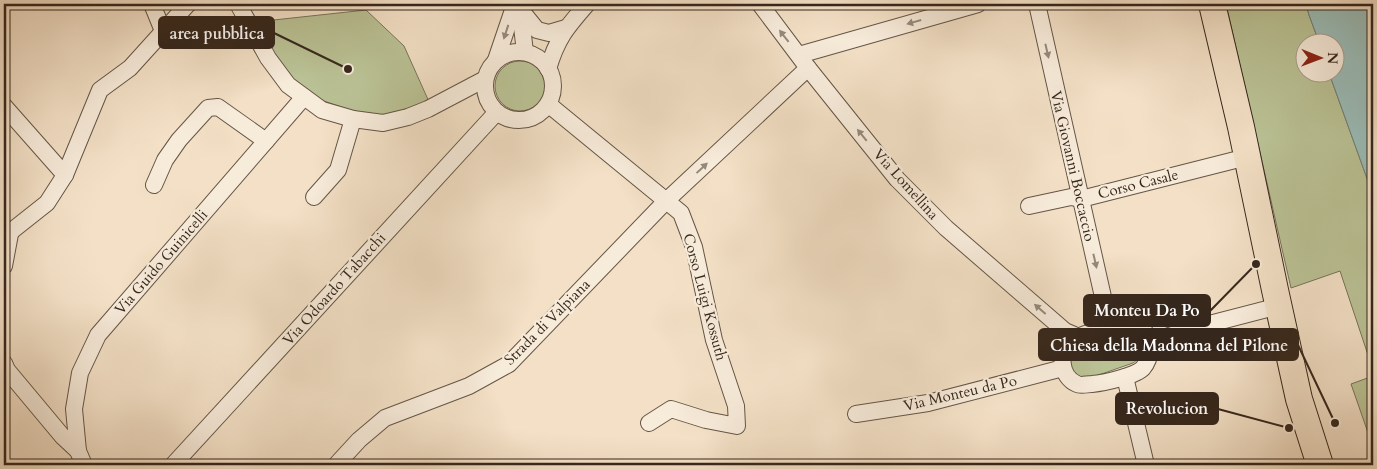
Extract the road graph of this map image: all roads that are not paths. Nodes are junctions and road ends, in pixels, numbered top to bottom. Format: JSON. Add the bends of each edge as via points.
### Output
{"nodes":[{"id":1,"x":152,"y":4,"type":"edge"},
{"id":2,"x":188,"y":4,"type":"edge"},
{"id":3,"x":238,"y":4,"type":"edge"},
{"id":4,"x":587,"y":4,"type":"edge"},
{"id":5,"x":760,"y":4,"type":"edge"},
{"id":6,"x":978,"y":4,"type":"edge"},
{"id":7,"x":1037,"y":4,"type":"edge"},
{"id":8,"x":1212,"y":4,"type":"edge"},
{"id":9,"x":518,"y":5,"type":"edge"},
{"id":10,"x":163,"y":31,"type":"junction"},
{"id":11,"x":564,"y":32,"type":"junction"},
{"id":12,"x":530,"y":54,"type":"junction"},
{"id":13,"x":799,"y":54,"type":"junction"},
{"id":14,"x":496,"y":60,"type":"junction"},
{"id":15,"x":808,"y":68,"type":"junction"},
{"id":16,"x":548,"y":69,"type":"junction"},
{"id":17,"x":485,"y":79,"type":"junction"},
{"id":18,"x":304,"y":97,"type":"junction"},
{"id":19,"x":548,"y":104,"type":"junction"},
{"id":20,"x":4,"y":106,"type":"edge"},
{"id":21,"x":496,"y":112,"type":"junction"},
{"id":22,"x":353,"y":119,"type":"junction"},
{"id":23,"x":266,"y":141,"type":"junction"},
{"id":24,"x":1248,"y":157,"type":"junction"},
{"id":25,"x":65,"y":175,"type":"junction"},
{"id":26,"x":154,"y":185,"type":"dead end"},
{"id":27,"x":314,"y":197,"type":"dead end"},
{"id":28,"x":1081,"y":199,"type":"junction"},
{"id":29,"x":666,"y":201,"type":"junction"},
{"id":30,"x":1029,"y":206,"type":"dead end"},
{"id":31,"x":7,"y":235,"type":"edge"},
{"id":32,"x":4,"y":266,"type":"edge"},
{"id":33,"x":1279,"y":306,"type":"junction"},
{"id":34,"x":1110,"y":328,"type":"junction"},
{"id":35,"x":1079,"y":337,"type":"junction"},
{"id":36,"x":1151,"y":342,"type":"junction"},
{"id":37,"x":4,"y":363,"type":"edge"},
{"id":38,"x":1063,"y":368,"type":"junction"},
{"id":39,"x":1125,"y":377,"type":"junction"},
{"id":40,"x":856,"y":414,"type":"dead end"},
{"id":41,"x":649,"y":423,"type":"dead end"},
{"id":42,"x":81,"y":458,"type":"edge"},
{"id":43,"x":172,"y":465,"type":"edge"},
{"id":44,"x":336,"y":465,"type":"edge"},
{"id":45,"x":1146,"y":465,"type":"edge"},
{"id":46,"x":1320,"y":465,"type":"edge"}],
"edges":[{"from":1,"to":10,"type":"street"},
{"from":2,"to":10,"type":"street"},
{"from":3,"to":18,"type":"street","via":[[268,58],[288,85]]},
{"from":4,"to":11,"type":"street"},
{"from":13,"to":5,"type":"street","name":"Via Lomellina","one_way":true},
{"from":6,"to":13,"type":"street","one_way":true},
{"from":7,"to":28,"type":"street","name":"Via Giovanni Boccaccio","one_way":true},
{"from":8,"to":24,"type":"main road"},
{"from":9,"to":11,"type":"street","via":[[537,30]]},
{"from":9,"to":12,"type":"street"},
{"from":9,"to":14,"type":"street","one_way":true},
{"from":10,"to":25,"type":"street","via":[[130,68],[100,90]]},
{"from":11,"to":12,"type":"street"},
{"from":11,"to":16,"type":"street"},
{"from":12,"to":14,"type":"street","via":[[515,52]]},
{"from":12,"to":16,"type":"street"},
{"from":13,"to":15,"type":"street","name":"Via Lomellina"},
{"from":14,"to":17,"type":"street"},
{"from":29,"to":15,"type":"street","name":"Strada di Valpiana","one_way":true},
{"from":35,"to":15,"type":"street","name":"Via Lomellina","one_way":true,"via":[[1065,331],[946,228],[897,179]]},
{"from":16,"to":19,"type":"street","via":[[553,94]]},
{"from":17,"to":21,"type":"street","via":[[486,98]]},
{"from":17,"to":22,"type":"street","via":[[408,117],[383,123]]},
{"from":18,"to":22,"type":"street","via":[[322,110]]},
{"from":18,"to":23,"type":"street","name":"Via Guido Guinicelli"},
{"from":19,"to":21,"type":"street","via":[[534,118],[524,121],[509,120]]},
{"from":19,"to":29,"type":"street","name":"Corso Luigi Kossuth"},
{"from":20,"to":25,"type":"street"},
{"from":21,"to":43,"type":"street","name":"Via Odoardo Tabacchi"},
{"from":22,"to":27,"type":"street","via":[[338,170]]},
{"from":23,"to":26,"type":"street","via":[[218,107],[208,108],[179,140],[165,160]]},
{"from":23,"to":42,"type":"street","name":"Via Guido Guinicelli","via":[[98,335],[80,373],[74,409]]},
{"from":24,"to":28,"type":"street","name":"Corso Casale"},
{"from":24,"to":33,"type":"main road"},
{"from":25,"to":31,"type":"street","via":[[47,203]]},
{"from":28,"to":30,"type":"street","name":"Corso Casale","via":[[1071,197]]},
{"from":28,"to":34,"type":"street","name":"Via Giovanni Boccaccio","one_way":true},
{"from":29,"to":41,"type":"street","name":"Corso Luigi Kossuth","via":[[681,213],[694,247],[714,340],[736,406],[737,426],[671,409]]},
{"from":29,"to":44,"type":"street","name":"Strada di Valpiana","via":[[509,364],[469,386],[385,418]]},
{"from":31,"to":32,"type":"street"},
{"from":33,"to":36,"type":"street"},
{"from":33,"to":46,"type":"main road","via":[[1300,399]]},
{"from":34,"to":35,"type":"street"},
{"from":34,"to":36,"type":"street","via":[[1132,325],[1145,331]]},
{"from":35,"to":38,"type":"street","via":[[1071,341],[1062,354]]},
{"from":36,"to":39,"type":"street","via":[[1150,354],[1143,368]]},
{"from":37,"to":42,"type":"street"},
{"from":38,"to":39,"type":"street","via":[[1068,379],[1079,385]]},
{"from":38,"to":40,"type":"street","name":"Via Monteu da Po","via":[[928,403]]},
{"from":39,"to":45,"type":"street"}]}
